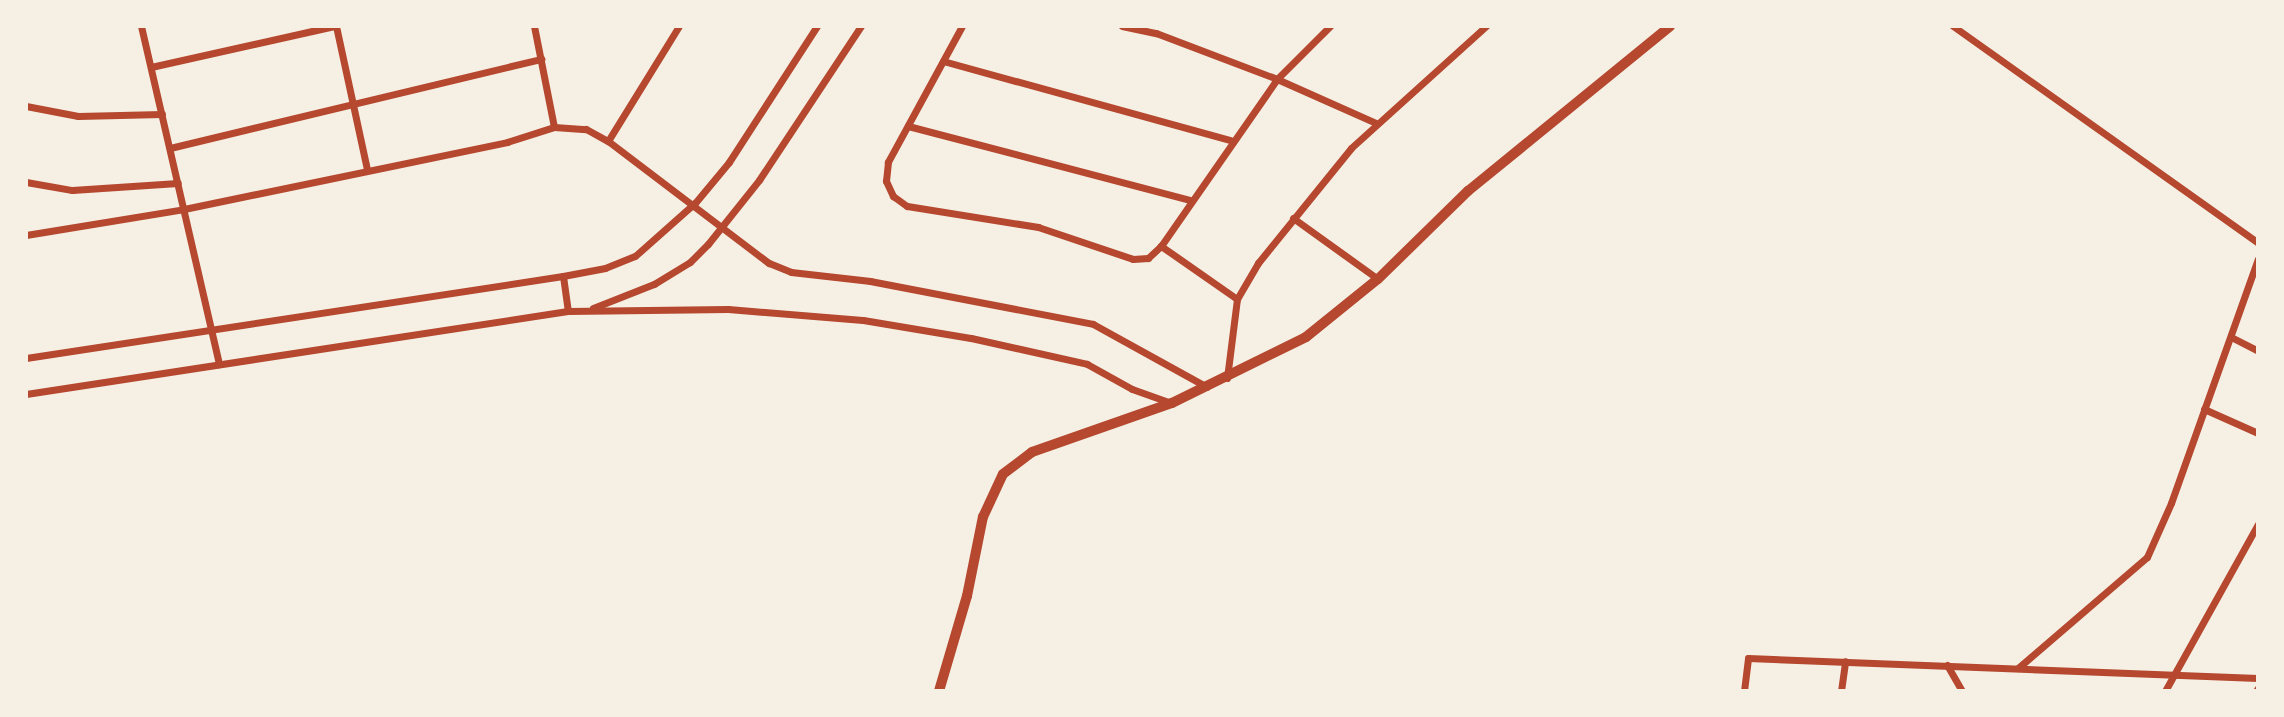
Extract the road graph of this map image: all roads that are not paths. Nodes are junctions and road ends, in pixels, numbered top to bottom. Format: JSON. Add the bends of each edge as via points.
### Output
{"nodes":[{"id":1,"x":141,"y":26,"type":"edge"},
{"id":2,"x":336,"y":26,"type":"edge"},
{"id":3,"x":534,"y":26,"type":"edge"},
{"id":4,"x":679,"y":26,"type":"edge"},
{"id":5,"x":817,"y":26,"type":"edge"},
{"id":6,"x":861,"y":26,"type":"edge"},
{"id":7,"x":962,"y":26,"type":"edge"},
{"id":8,"x":1122,"y":26,"type":"edge"},
{"id":9,"x":1330,"y":26,"type":"edge"},
{"id":10,"x":1486,"y":26,"type":"edge"},
{"id":11,"x":1670,"y":26,"type":"edge"},
{"id":12,"x":1953,"y":26,"type":"edge"},
{"id":13,"x":1157,"y":30,"type":"edge"},
{"id":14,"x":541,"y":59,"type":"junction"},
{"id":15,"x":943,"y":61,"type":"junction"},
{"id":16,"x":151,"y":67,"type":"junction"},
{"id":17,"x":1277,"y":79,"type":"junction"},
{"id":18,"x":352,"y":102,"type":"junction"},
{"id":19,"x":26,"y":106,"type":"edge"},
{"id":20,"x":162,"y":114,"type":"junction"},
{"id":21,"x":1376,"y":123,"type":"junction"},
{"id":22,"x":908,"y":126,"type":"junction"},
{"id":23,"x":554,"y":127,"type":"junction"},
{"id":24,"x":1230,"y":140,"type":"junction"},
{"id":25,"x":608,"y":141,"type":"junction"},
{"id":26,"x":170,"y":148,"type":"junction"},
{"id":27,"x":367,"y":169,"type":"junction"},
{"id":28,"x":26,"y":182,"type":"edge"},
{"id":29,"x":178,"y":183,"type":"junction"},
{"id":30,"x":1190,"y":200,"type":"junction"},
{"id":31,"x":695,"y":204,"type":"junction"},
{"id":32,"x":184,"y":209,"type":"junction"},
{"id":33,"x":1293,"y":218,"type":"junction"},
{"id":34,"x":723,"y":225,"type":"junction"},
{"id":35,"x":26,"y":235,"type":"edge"},
{"id":36,"x":2258,"y":243,"type":"edge"},
{"id":37,"x":1161,"y":246,"type":"junction"},
{"id":38,"x":2258,"y":259,"type":"edge"},
{"id":39,"x":563,"y":276,"type":"junction"},
{"id":40,"x":1378,"y":279,"type":"junction"},
{"id":41,"x":1237,"y":299,"type":"junction"},
{"id":42,"x":586,"y":310,"type":"junction"},
{"id":43,"x":568,"y":311,"type":"junction"},
{"id":44,"x":212,"y":329,"type":"junction"},
{"id":45,"x":2231,"y":337,"type":"junction"},
{"id":46,"x":2258,"y":351,"type":"edge"},
{"id":47,"x":26,"y":358,"type":"edge"},
{"id":48,"x":219,"y":364,"type":"junction"},
{"id":49,"x":1227,"y":379,"type":"junction"},
{"id":50,"x":1207,"y":387,"type":"junction"},
{"id":51,"x":26,"y":394,"type":"edge"},
{"id":52,"x":1172,"y":403,"type":"junction"},
{"id":53,"x":2204,"y":409,"type":"junction"},
{"id":54,"x":2258,"y":433,"type":"edge"},
{"id":55,"x":2258,"y":524,"type":"edge"},
{"id":56,"x":1845,"y":661,"type":"junction"},
{"id":57,"x":1947,"y":665,"type":"junction"},
{"id":58,"x":2018,"y":668,"type":"junction"},
{"id":59,"x":2172,"y":674,"type":"junction"},
{"id":60,"x":2258,"y":678,"type":"edge"},
{"id":61,"x":939,"y":691,"type":"edge"},
{"id":62,"x":1744,"y":691,"type":"edge"},
{"id":63,"x":1841,"y":691,"type":"edge"},
{"id":64,"x":1962,"y":691,"type":"edge"},
{"id":65,"x":2165,"y":691,"type":"edge"}],
"edges":[{"from":1,"to":16,"type":"street"},
{"from":2,"to":16,"type":"street"},
{"from":2,"to":18,"type":"street"},
{"from":3,"to":14,"type":"street"},
{"from":4,"to":25,"type":"street"},
{"from":5,"to":31,"type":"street","via":[[729,163]]},
{"from":6,"to":34,"type":"street","via":[[833,74]]},
{"from":7,"to":15,"type":"street"},
{"from":8,"to":13,"type":"street"},
{"from":9,"to":17,"type":"street"},
{"from":10,"to":21,"type":"street"},
{"from":11,"to":40,"type":"street","via":[[1468,191]]},
{"from":12,"to":36,"type":"street"},
{"from":13,"to":17,"type":"street"},
{"from":14,"to":18,"type":"street"},
{"from":14,"to":23,"type":"street"},
{"from":15,"to":22,"type":"street"},
{"from":15,"to":24,"type":"street"},
{"from":16,"to":20,"type":"street"},
{"from":17,"to":21,"type":"street"},
{"from":17,"to":24,"type":"street"},
{"from":18,"to":26,"type":"street"},
{"from":18,"to":27,"type":"street"},
{"from":19,"to":20,"type":"street","via":[[78,116]]},
{"from":20,"to":26,"type":"street"},
{"from":21,"to":33,"type":"street"},
{"from":22,"to":30,"type":"street"},
{"from":22,"to":37,"type":"street","via":[[886,173],[893,197],[907,206],[1038,227],[1133,259],[1148,258]]},
{"from":23,"to":25,"type":"street","via":[[586,129]]},
{"from":23,"to":27,"type":"street","via":[[507,142]]},
{"from":24,"to":30,"type":"street"},
{"from":25,"to":31,"type":"street"},
{"from":26,"to":29,"type":"street"},
{"from":27,"to":32,"type":"street"},
{"from":28,"to":29,"type":"street","via":[[72,190]]},
{"from":29,"to":32,"type":"street"},
{"from":30,"to":37,"type":"street"},
{"from":31,"to":34,"type":"street"},
{"from":31,"to":39,"type":"street","via":[[635,256],[606,268]]},
{"from":32,"to":35,"type":"street"},
{"from":32,"to":44,"type":"street"},
{"from":33,"to":40,"type":"street"},
{"from":33,"to":41,"type":"street"},
{"from":34,"to":42,"type":"street","via":[[690,262],[654,285]]},
{"from":34,"to":50,"type":"street","via":[[748,249],[791,272],[870,281],[1093,324]]},
{"from":37,"to":41,"type":"street"},
{"from":38,"to":45,"type":"street"},
{"from":39,"to":43,"type":"street"},
{"from":39,"to":44,"type":"street"},
{"from":40,"to":49,"type":"street","via":[[1306,337]]},
{"from":41,"to":49,"type":"street"},
{"from":42,"to":43,"type":"street"},
{"from":42,"to":52,"type":"street","via":[[728,309],[863,320],[1087,364],[1132,389]]},
{"from":43,"to":48,"type":"street"},
{"from":44,"to":47,"type":"street"},
{"from":44,"to":48,"type":"street"},
{"from":45,"to":46,"type":"street"},
{"from":45,"to":53,"type":"street"},
{"from":48,"to":51,"type":"street"},
{"from":49,"to":50,"type":"street"},
{"from":50,"to":52,"type":"street"},
{"from":52,"to":61,"type":"street","via":[[1032,452],[1003,474],[983,517],[967,596]]},
{"from":53,"to":54,"type":"street"},
{"from":53,"to":58,"type":"street","via":[[2147,557]]},
{"from":55,"to":59,"type":"street"},
{"from":56,"to":57,"type":"street"},
{"from":56,"to":62,"type":"street","via":[[1748,657]]},
{"from":56,"to":63,"type":"street"},
{"from":57,"to":58,"type":"street"},
{"from":57,"to":64,"type":"street"},
{"from":58,"to":59,"type":"street"},
{"from":59,"to":60,"type":"street"},
{"from":59,"to":65,"type":"street"}]}
